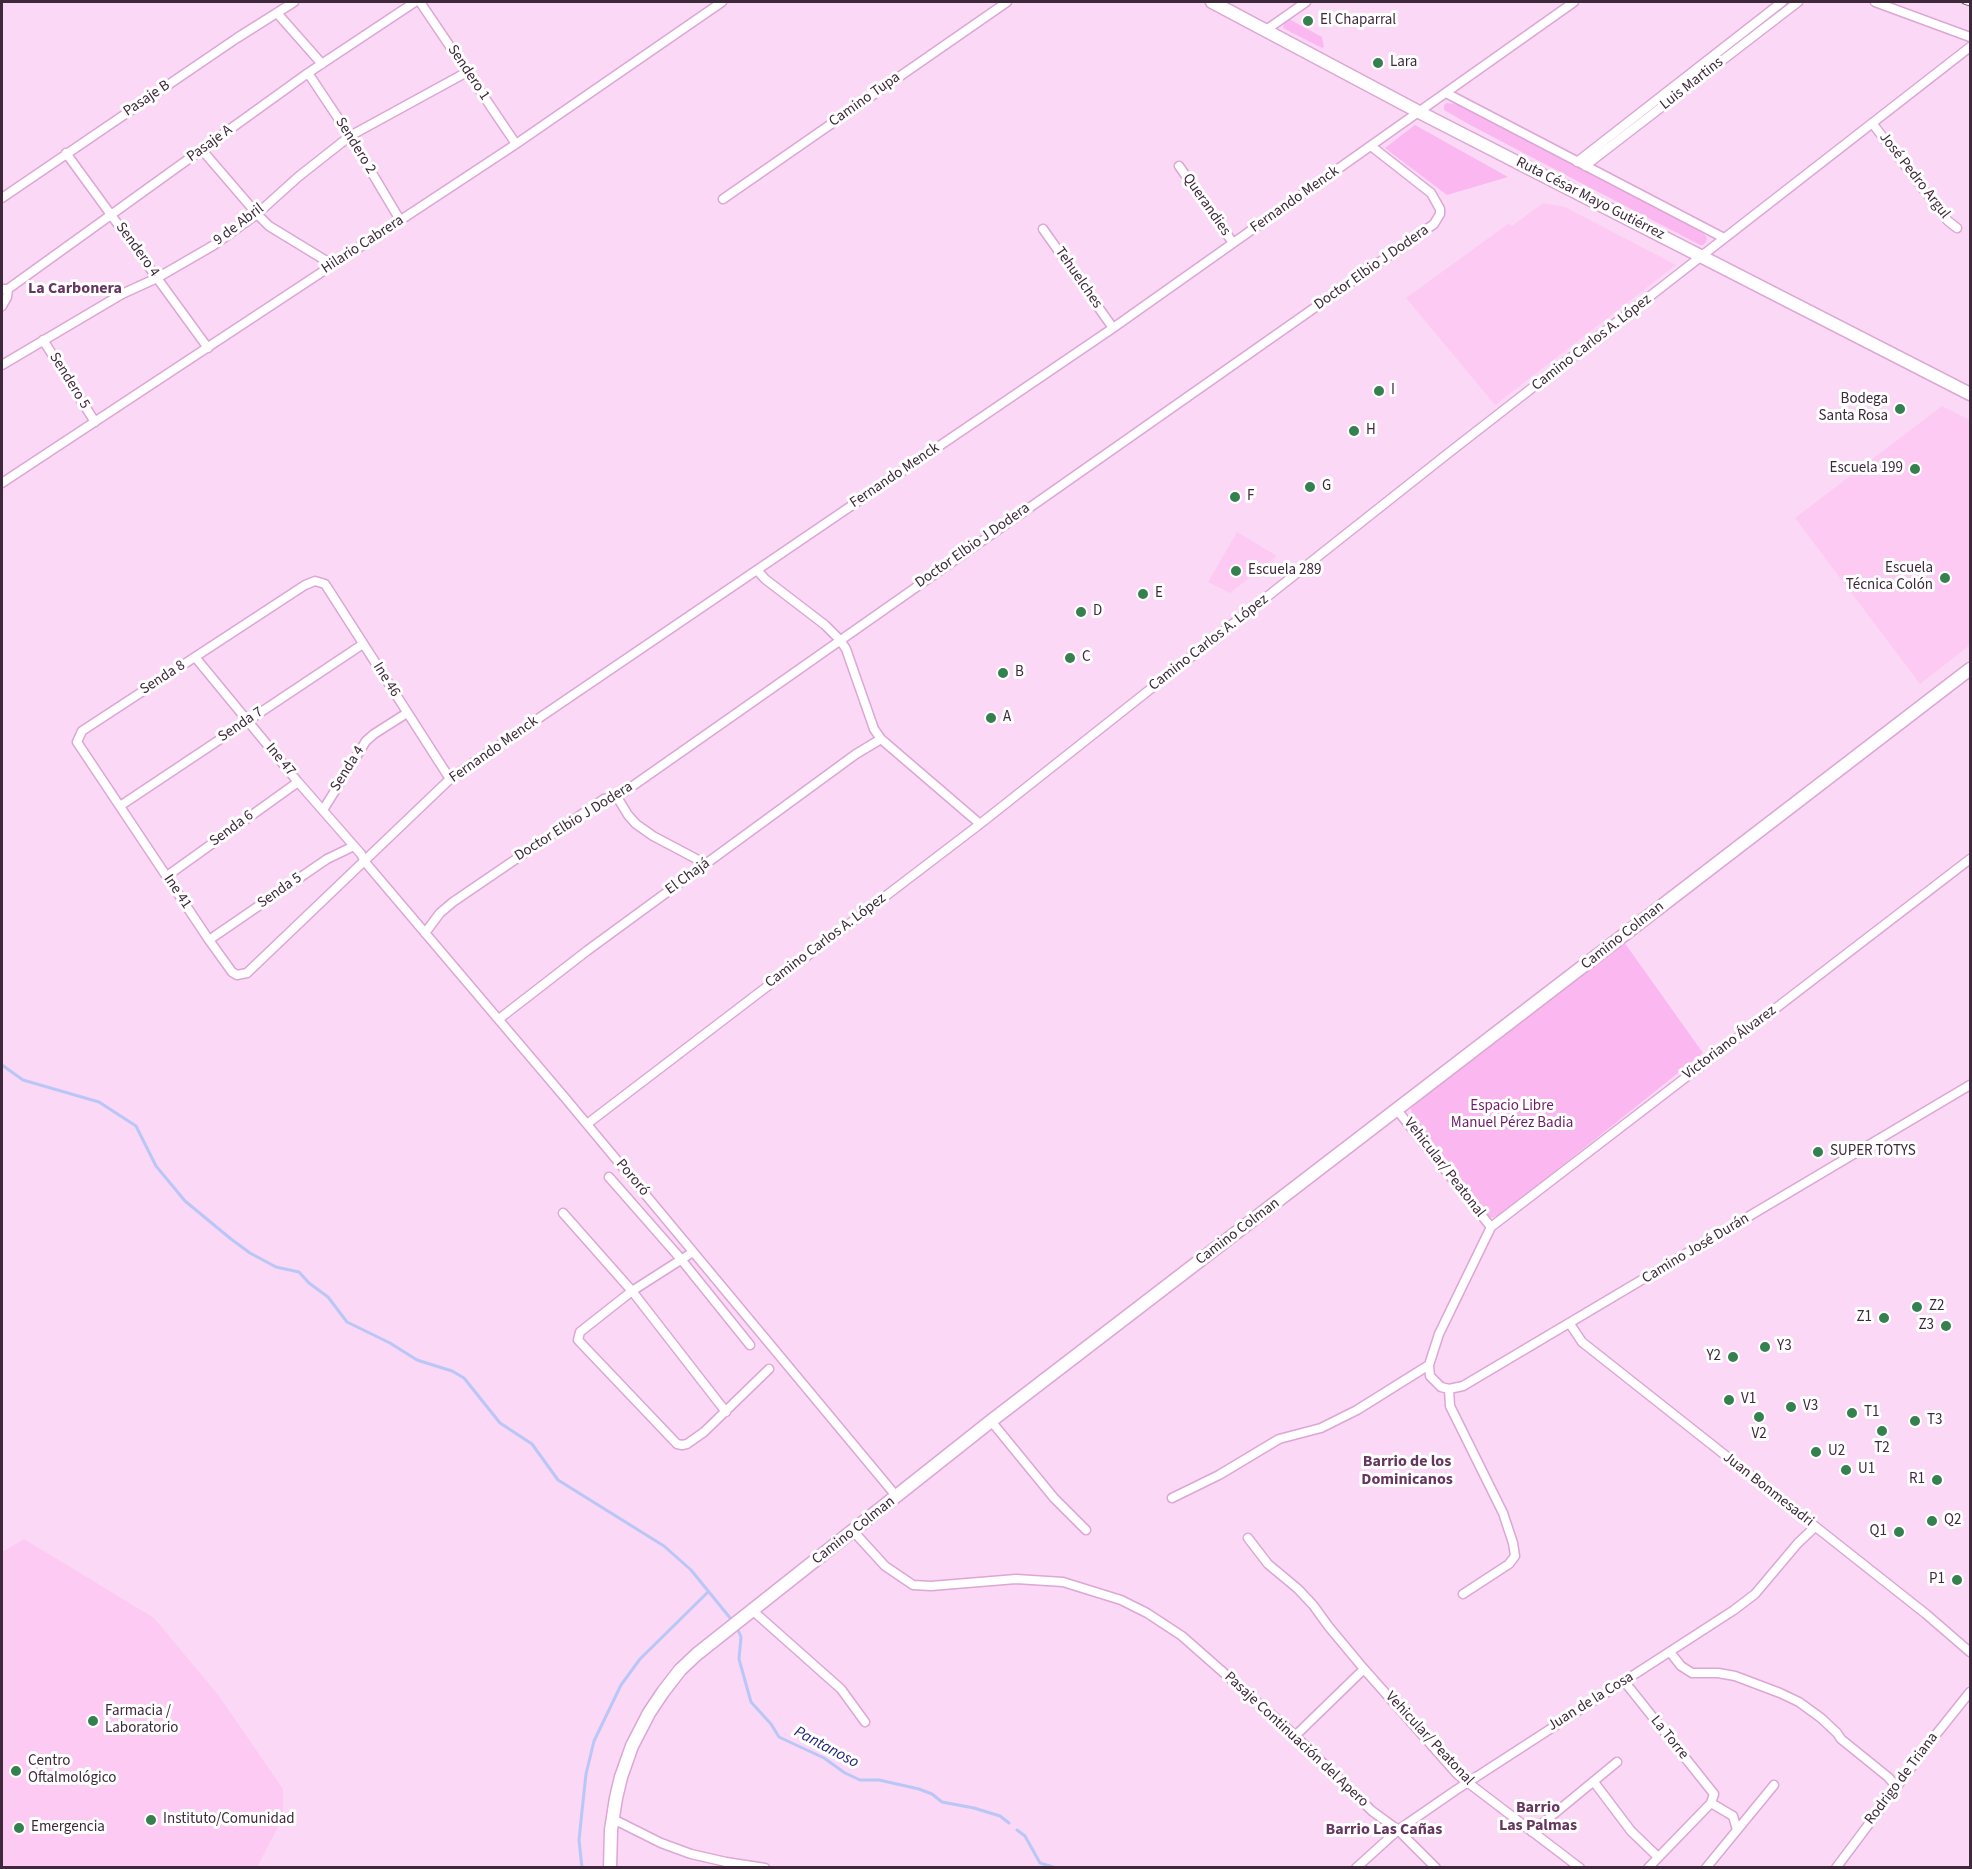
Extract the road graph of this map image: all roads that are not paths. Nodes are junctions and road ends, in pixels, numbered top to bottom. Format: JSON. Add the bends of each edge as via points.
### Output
{"nodes":[{"id":1,"x":294,"y":2,"type":"edge"},
{"id":2,"x":415,"y":2,"type":"edge"},
{"id":3,"x":420,"y":2,"type":"edge"},
{"id":4,"x":722,"y":2,"type":"edge"},
{"id":5,"x":1007,"y":2,"type":"edge"},
{"id":6,"x":1212,"y":2,"type":"edge"},
{"id":7,"x":1306,"y":2,"type":"edge"},
{"id":8,"x":1574,"y":2,"type":"edge"},
{"id":9,"x":1782,"y":2,"type":"edge"},
{"id":10,"x":1798,"y":2,"type":"edge"},
{"id":11,"x":1875,"y":2,"type":"edge"},
{"id":12,"x":277,"y":13,"type":"junction"},
{"id":13,"x":1266,"y":30,"type":"junction"},
{"id":14,"x":1971,"y":37,"type":"edge"},
{"id":15,"x":1971,"y":47,"type":"edge"},
{"id":16,"x":322,"y":64,"type":"junction"},
{"id":17,"x":467,"y":72,"type":"junction"},
{"id":18,"x":308,"y":73,"type":"junction"},
{"id":19,"x":1446,"y":93,"type":"junction"},
{"id":20,"x":1419,"y":112,"type":"junction"},
{"id":21,"x":1872,"y":123,"type":"junction"},
{"id":22,"x":350,"y":136,"type":"junction"},
{"id":23,"x":516,"y":144,"type":"junction"},
{"id":24,"x":1371,"y":146,"type":"junction"},
{"id":25,"x":202,"y":150,"type":"junction"},
{"id":26,"x":66,"y":153,"type":"junction"},
{"id":27,"x":1581,"y":164,"type":"junction"},
{"id":28,"x":1179,"y":166,"type":"dead end"},
{"id":29,"x":2,"y":198,"type":"edge"},
{"id":30,"x":723,"y":199,"type":"dead end"},
{"id":31,"x":111,"y":214,"type":"junction"},
{"id":32,"x":257,"y":214,"type":"junction"},
{"id":33,"x":400,"y":220,"type":"junction"},
{"id":34,"x":1957,"y":228,"type":"dead end"},
{"id":35,"x":1043,"y":229,"type":"dead end"},
{"id":36,"x":1724,"y":238,"type":"junction"},
{"id":37,"x":1233,"y":243,"type":"junction"},
{"id":38,"x":1702,"y":256,"type":"junction"},
{"id":39,"x":333,"y":265,"type":"junction"},
{"id":40,"x":157,"y":278,"type":"junction"},
{"id":41,"x":5,"y":289,"type":"edge"},
{"id":42,"x":2,"y":306,"type":"edge"},
{"id":43,"x":1113,"y":328,"type":"junction"},
{"id":44,"x":43,"y":340,"type":"junction"},
{"id":45,"x":208,"y":348,"type":"junction"},
{"id":46,"x":2,"y":365,"type":"edge"},
{"id":47,"x":1971,"y":394,"type":"edge"},
{"id":48,"x":95,"y":422,"type":"junction"},
{"id":49,"x":2,"y":483,"type":"edge"},
{"id":50,"x":757,"y":570,"type":"junction"},
{"id":51,"x":320,"y":582,"type":"joint"},
{"id":52,"x":840,"y":640,"type":"junction"},
{"id":53,"x":363,"y":644,"type":"junction"},
{"id":54,"x":195,"y":657,"type":"junction"},
{"id":55,"x":1971,"y":669,"type":"edge"},
{"id":56,"x":407,"y":713,"type":"junction"},
{"id":57,"x":247,"y":721,"type":"junction"},
{"id":58,"x":881,"y":739,"type":"junction"},
{"id":59,"x":450,"y":779,"type":"junction"},
{"id":60,"x":298,"y":782,"type":"junction"},
{"id":61,"x":617,"y":797,"type":"junction"},
{"id":62,"x":120,"y":806,"type":"junction"},
{"id":63,"x":323,"y":810,"type":"junction"},
{"id":64,"x":980,"y":824,"type":"junction"},
{"id":65,"x":354,"y":846,"type":"junction"},
{"id":66,"x":1971,"y":859,"type":"edge"},
{"id":67,"x":365,"y":862,"type":"junction"},
{"id":68,"x":706,"y":864,"type":"junction"},
{"id":69,"x":167,"y":876,"type":"junction"},
{"id":70,"x":425,"y":933,"type":"junction"},
{"id":71,"x":209,"y":940,"type":"junction"},
{"id":72,"x":237,"y":975,"type":"joint"},
{"id":73,"x":498,"y":1018,"type":"junction"},
{"id":74,"x":1971,"y":1085,"type":"edge"},
{"id":75,"x":1397,"y":1110,"type":"junction"},
{"id":76,"x":587,"y":1124,"type":"junction"},
{"id":77,"x":609,"y":1177,"type":"dead end"},
{"id":78,"x":563,"y":1213,"type":"dead end"},
{"id":79,"x":1491,"y":1227,"type":"junction"},
{"id":80,"x":693,"y":1252,"type":"junction"},
{"id":81,"x":680,"y":1258,"type":"junction"},
{"id":82,"x":632,"y":1292,"type":"junction"},
{"id":83,"x":1570,"y":1324,"type":"junction"},
{"id":84,"x":750,"y":1345,"type":"dead end"},
{"id":85,"x":1429,"y":1365,"type":"junction"},
{"id":86,"x":769,"y":1369,"type":"dead end"},
{"id":87,"x":1449,"y":1389,"type":"junction"},
{"id":88,"x":726,"y":1412,"type":"junction"},
{"id":89,"x":992,"y":1421,"type":"junction"},
{"id":90,"x":897,"y":1497,"type":"junction"},
{"id":91,"x":1172,"y":1498,"type":"dead end"},
{"id":92,"x":1815,"y":1527,"type":"junction"},
{"id":93,"x":1086,"y":1530,"type":"dead end"},
{"id":94,"x":854,"y":1532,"type":"junction"},
{"id":95,"x":1248,"y":1538,"type":"dead end"},
{"id":96,"x":1463,"y":1594,"type":"dead end"},
{"id":97,"x":752,"y":1610,"type":"junction"},
{"id":98,"x":1670,"y":1652,"type":"junction"},
{"id":99,"x":1971,"y":1652,"type":"edge"},
{"id":100,"x":1364,"y":1669,"type":"junction"},
{"id":101,"x":1624,"y":1681,"type":"junction"},
{"id":102,"x":1971,"y":1692,"type":"edge"},
{"id":103,"x":865,"y":1722,"type":"dead end"},
{"id":104,"x":1295,"y":1736,"type":"junction"},
{"id":105,"x":1617,"y":1762,"type":"dead end"},
{"id":106,"x":1594,"y":1782,"type":"junction"},
{"id":107,"x":1468,"y":1783,"type":"junction"},
{"id":108,"x":1774,"y":1785,"type":"dead end"},
{"id":109,"x":1896,"y":1786,"type":"junction"},
{"id":110,"x":1713,"y":1798,"type":"junction"},
{"id":111,"x":1754,"y":1809,"type":"junction"},
{"id":112,"x":1733,"y":1816,"type":"junction"},
{"id":113,"x":613,"y":1819,"type":"junction"},
{"id":114,"x":1398,"y":1830,"type":"junction"},
{"id":115,"x":1737,"y":1830,"type":"junction"},
{"id":116,"x":1532,"y":1832,"type":"junction"},
{"id":117,"x":1658,"y":1857,"type":"junction"},
{"id":118,"x":610,"y":1868,"type":"edge"},
{"id":119,"x":765,"y":1868,"type":"edge"},
{"id":120,"x":1356,"y":1868,"type":"edge"},
{"id":121,"x":1436,"y":1868,"type":"edge"},
{"id":122,"x":1581,"y":1868,"type":"edge"},
{"id":123,"x":1648,"y":1868,"type":"edge"},
{"id":124,"x":1706,"y":1868,"type":"edge"},
{"id":125,"x":1836,"y":1868,"type":"edge"}],
"edges":[{"from":1,"to":12,"type":"street","name":"Pasaje B"},
{"from":2,"to":16,"type":"street","name":"Pasaje A"},
{"from":3,"to":17,"type":"street","name":"Sendero 1"},
{"from":4,"to":23,"type":"street","name":"Hilario Cabrera"},
{"from":5,"to":30,"type":"street","name":"Camino Tupa"},
{"from":6,"to":13,"type":"street","name":"Ruta César Mayo Gutiérrez"},
{"from":7,"to":13,"type":"street"},
{"from":8,"to":19,"type":"street","name":"Fernando Menck"},
{"from":9,"to":27,"type":"street","name":"Luis Martins"},
{"from":10,"to":27,"type":"street","name":"Luis Martins"},
{"from":11,"to":14,"type":"street"},
{"from":12,"to":16,"type":"street"},
{"from":12,"to":26,"type":"street","name":"Pasaje B"},
{"from":13,"to":20,"type":"street","name":"Ruta César Mayo Gutiérrez"},
{"from":15,"to":21,"type":"street","name":"Camino Carlos A. López"},
{"from":16,"to":18,"type":"street","name":"Pasaje A"},
{"from":17,"to":22,"type":"street","name":"9 de Abril"},
{"from":17,"to":23,"type":"street","name":"Sendero 1"},
{"from":18,"to":22,"type":"street","name":"Sendero 2"},
{"from":18,"to":25,"type":"street","name":"Pasaje A"},
{"from":19,"to":20,"type":"street","name":"Fernando Menck"},
{"from":19,"to":27,"type":"street","name":"Ruta César Mayo Gutiérrez"},
{"from":20,"to":24,"type":"street","name":"Fernando Menck"},
{"from":20,"to":38,"type":"street","name":"Ruta César Mayo Gutiérrez"},
{"from":21,"to":34,"type":"street","name":"José Pedro Argul"},
{"from":21,"to":36,"type":"street","name":"Camino Carlos A. López"},
{"from":22,"to":32,"type":"street","name":"9 de Abril"},
{"from":22,"to":33,"type":"street","name":"Sendero 2"},
{"from":23,"to":33,"type":"street","name":"Hilario Cabrera"},
{"from":24,"to":37,"type":"street","name":"Fernando Menck"},
{"from":24,"to":52,"type":"street","name":"Doctor Elbio J Dodera","via":[[1431,193],[1440,209],[1434,224]]},
{"from":25,"to":31,"type":"street","name":"Pasaje A"},
{"from":25,"to":32,"type":"street"},
{"from":26,"to":29,"type":"street","name":"Pasaje B"},
{"from":26,"to":31,"type":"street","name":"Sendero 4"},
{"from":27,"to":36,"type":"street","name":"Ruta César Mayo Gutiérrez"},
{"from":28,"to":37,"type":"street","name":"Querandies"},
{"from":31,"to":40,"type":"street","name":"Sendero 4"},
{"from":31,"to":41,"type":"street","name":"Pasaje A"},
{"from":32,"to":39,"type":"street","via":[[269,226]]},
{"from":32,"to":40,"type":"street","name":"9 de Abril"},
{"from":33,"to":39,"type":"street","name":"Hilario Cabrera"},
{"from":35,"to":43,"type":"street","name":"Tehuelches"},
{"from":36,"to":38,"type":"street","name":"Camino Carlos A. López"},
{"from":37,"to":43,"type":"street","name":"Fernando Menck"},
{"from":38,"to":47,"type":"street","name":"Ruta César Mayo Gutiérrez"},
{"from":38,"to":64,"type":"street","name":"Camino Carlos A. López"},
{"from":39,"to":45,"type":"street","name":"Hilario Cabrera"},
{"from":40,"to":44,"type":"street","name":"9 de Abril"},
{"from":40,"to":45,"type":"street","name":"Sendero 4"},
{"from":41,"to":42,"type":"street","name":"Pasaje A","via":[[7,297]]},
{"from":43,"to":50,"type":"street","name":"Fernando Menck"},
{"from":44,"to":46,"type":"street","name":"9 de Abril"},
{"from":44,"to":48,"type":"street","name":"Sendero 5"},
{"from":45,"to":48,"type":"street","name":"Hilario Cabrera"},
{"from":48,"to":49,"type":"street","name":"Hilario Cabrera"},
{"from":50,"to":52,"type":"street"},
{"from":50,"to":59,"type":"street","name":"Fernando Menck"},
{"from":51,"to":53,"type":"street","name":"Ine 46"},
{"from":51,"to":54,"type":"street","name":"Senda 8","via":[[305,585]]},
{"from":52,"to":58,"type":"street"},
{"from":52,"to":61,"type":"street","name":"Doctor Elbio J Dodera"},
{"from":53,"to":56,"type":"street","name":"Ine 46"},
{"from":53,"to":57,"type":"street","name":"Senda 7"},
{"from":54,"to":57,"type":"street","name":"Ine 47"},
{"from":54,"to":62,"type":"street","name":"Senda 8","via":[[79,736],[77,742]]},
{"from":55,"to":75,"type":"street","name":"Camino Colman"},
{"from":56,"to":59,"type":"street","name":"Ine 46"},
{"from":56,"to":63,"type":"street","name":"Senda 4","via":[[366,741]]},
{"from":57,"to":60,"type":"street","name":"Ine 47"},
{"from":57,"to":62,"type":"street","name":"Senda 7"},
{"from":58,"to":64,"type":"street"},
{"from":58,"to":68,"type":"street","name":"El Chajá"},
{"from":59,"to":67,"type":"street","name":"Fernando Menck"},
{"from":60,"to":63,"type":"street","name":"Ine 47"},
{"from":60,"to":69,"type":"street","name":"Senda 6"},
{"from":61,"to":68,"type":"street","via":[[636,824]]},
{"from":61,"to":70,"type":"street","name":"Doctor Elbio J Dodera","via":[[604,799],[453,902]]},
{"from":62,"to":69,"type":"street","name":"Ine 41"},
{"from":63,"to":65,"type":"street","name":"Ine 47"},
{"from":64,"to":76,"type":"street","name":"Camino Carlos A. López"},
{"from":65,"to":67,"type":"street","name":"Ine 47"},
{"from":65,"to":71,"type":"street","name":"Senda 5","via":[[327,859]]},
{"from":66,"to":79,"type":"street","name":"Victoriano Álvarez"},
{"from":67,"to":70,"type":"street","name":"Pororó"},
{"from":67,"to":72,"type":"street","name":"Fernando Menck","via":[[247,973]]},
{"from":68,"to":73,"type":"street","name":"El Chajá"},
{"from":69,"to":71,"type":"street","name":"Ine 41"},
{"from":70,"to":73,"type":"street","name":"Pororó"},
{"from":71,"to":72,"type":"street","name":"Ine 41"},
{"from":73,"to":76,"type":"street","name":"Pororó"},
{"from":74,"to":83,"type":"street","name":"Camino José Durán"},
{"from":75,"to":79,"type":"street","name":"Vehicular/ Peatonal"},
{"from":75,"to":89,"type":"street","name":"Camino Colman"},
{"from":76,"to":80,"type":"street","name":"Pororó"},
{"from":77,"to":81,"type":"street"},
{"from":78,"to":82,"type":"street"},
{"from":79,"to":85,"type":"street","via":[[1439,1334]]},
{"from":80,"to":81,"type":"street"},
{"from":80,"to":90,"type":"street","name":"Pororó"},
{"from":81,"to":82,"type":"street"},
{"from":81,"to":84,"type":"street"},
{"from":82,"to":88,"type":"street"},
{"from":82,"to":88,"type":"street","via":[[580,1332],[578,1340],[582,1346],[677,1444],[687,1444]]},
{"from":83,"to":87,"type":"street","name":"Camino José Durán","via":[[1463,1386]]},
{"from":83,"to":92,"type":"street","name":"Juan Bonmesadri","via":[[1582,1342]]},
{"from":85,"to":87,"type":"street","via":[[1434,1382]]},
{"from":85,"to":91,"type":"street","via":[[1357,1410],[1321,1428],[1279,1438]]},
{"from":86,"to":88,"type":"street"},
{"from":87,"to":96,"type":"street","via":[[1450,1406],[1503,1513],[1515,1556]]},
{"from":89,"to":90,"type":"street","name":"Camino Colman"},
{"from":89,"to":93,"type":"street","via":[[1054,1498]]},
{"from":90,"to":94,"type":"street","name":"Camino Colman"},
{"from":92,"to":98,"type":"street","name":"Juan de la Cosa","via":[[1755,1594]]},
{"from":92,"to":99,"type":"street","name":"Juan Bonmesadri"},
{"from":94,"to":97,"type":"street","name":"Camino Colman"},
{"from":94,"to":104,"type":"street","name":"Pasaje Continuación del Apero","via":[[885,1566],[913,1585],[1027,1579],[1063,1582],[1148,1612],[1182,1636]]},
{"from":95,"to":100,"type":"street","name":"Vehicular/ Peatonal","via":[[1268,1564],[1299,1589]]},
{"from":97,"to":103,"type":"street","via":[[841,1689]]},
{"from":97,"to":113,"type":"street","name":"Camino Colman","via":[[680,1670],[649,1713],[621,1777]]},
{"from":98,"to":101,"type":"street","name":"Juan de la Cosa"},
{"from":98,"to":109,"type":"street","via":[[1688,1671],[1735,1676],[1799,1702]]},
{"from":100,"to":104,"type":"street"},
{"from":100,"to":107,"type":"street","name":"Vehicular/ Peatonal"},
{"from":101,"to":107,"type":"street","name":"Juan de la Cosa"},
{"from":101,"to":110,"type":"street","name":"La Torre"},
{"from":102,"to":109,"type":"street","name":"Rodrigo de Triana"},
{"from":104,"to":114,"type":"street","name":"Pasaje Continuación del Apero","via":[[1364,1804]]},
{"from":105,"to":106,"type":"street"},
{"from":106,"to":116,"type":"street"},
{"from":106,"to":117,"type":"street","via":[[1631,1831]]},
{"from":107,"to":114,"type":"street","name":"Juan de la Cosa"},
{"from":107,"to":116,"type":"street","name":"Vehicular/ Peatonal"},
{"from":108,"to":111,"type":"street"},
{"from":109,"to":125,"type":"street","name":"Rodrigo de Triana"},
{"from":110,"to":112,"type":"street"},
{"from":110,"to":117,"type":"street"},
{"from":111,"to":112,"type":"street"},
{"from":111,"to":115,"type":"street"},
{"from":112,"to":115,"type":"street"},
{"from":113,"to":118,"type":"street","name":"Camino Colman"},
{"from":113,"to":119,"type":"street","via":[[691,1854]]},
{"from":114,"to":120,"type":"street","name":"Juan de la Cosa"},
{"from":114,"to":121,"type":"street","name":"Pasaje Continuación del Apero"},
{"from":115,"to":124,"type":"street"},
{"from":116,"to":122,"type":"street","name":"Vehicular/ Peatonal"},
{"from":117,"to":123,"type":"street"}]}
